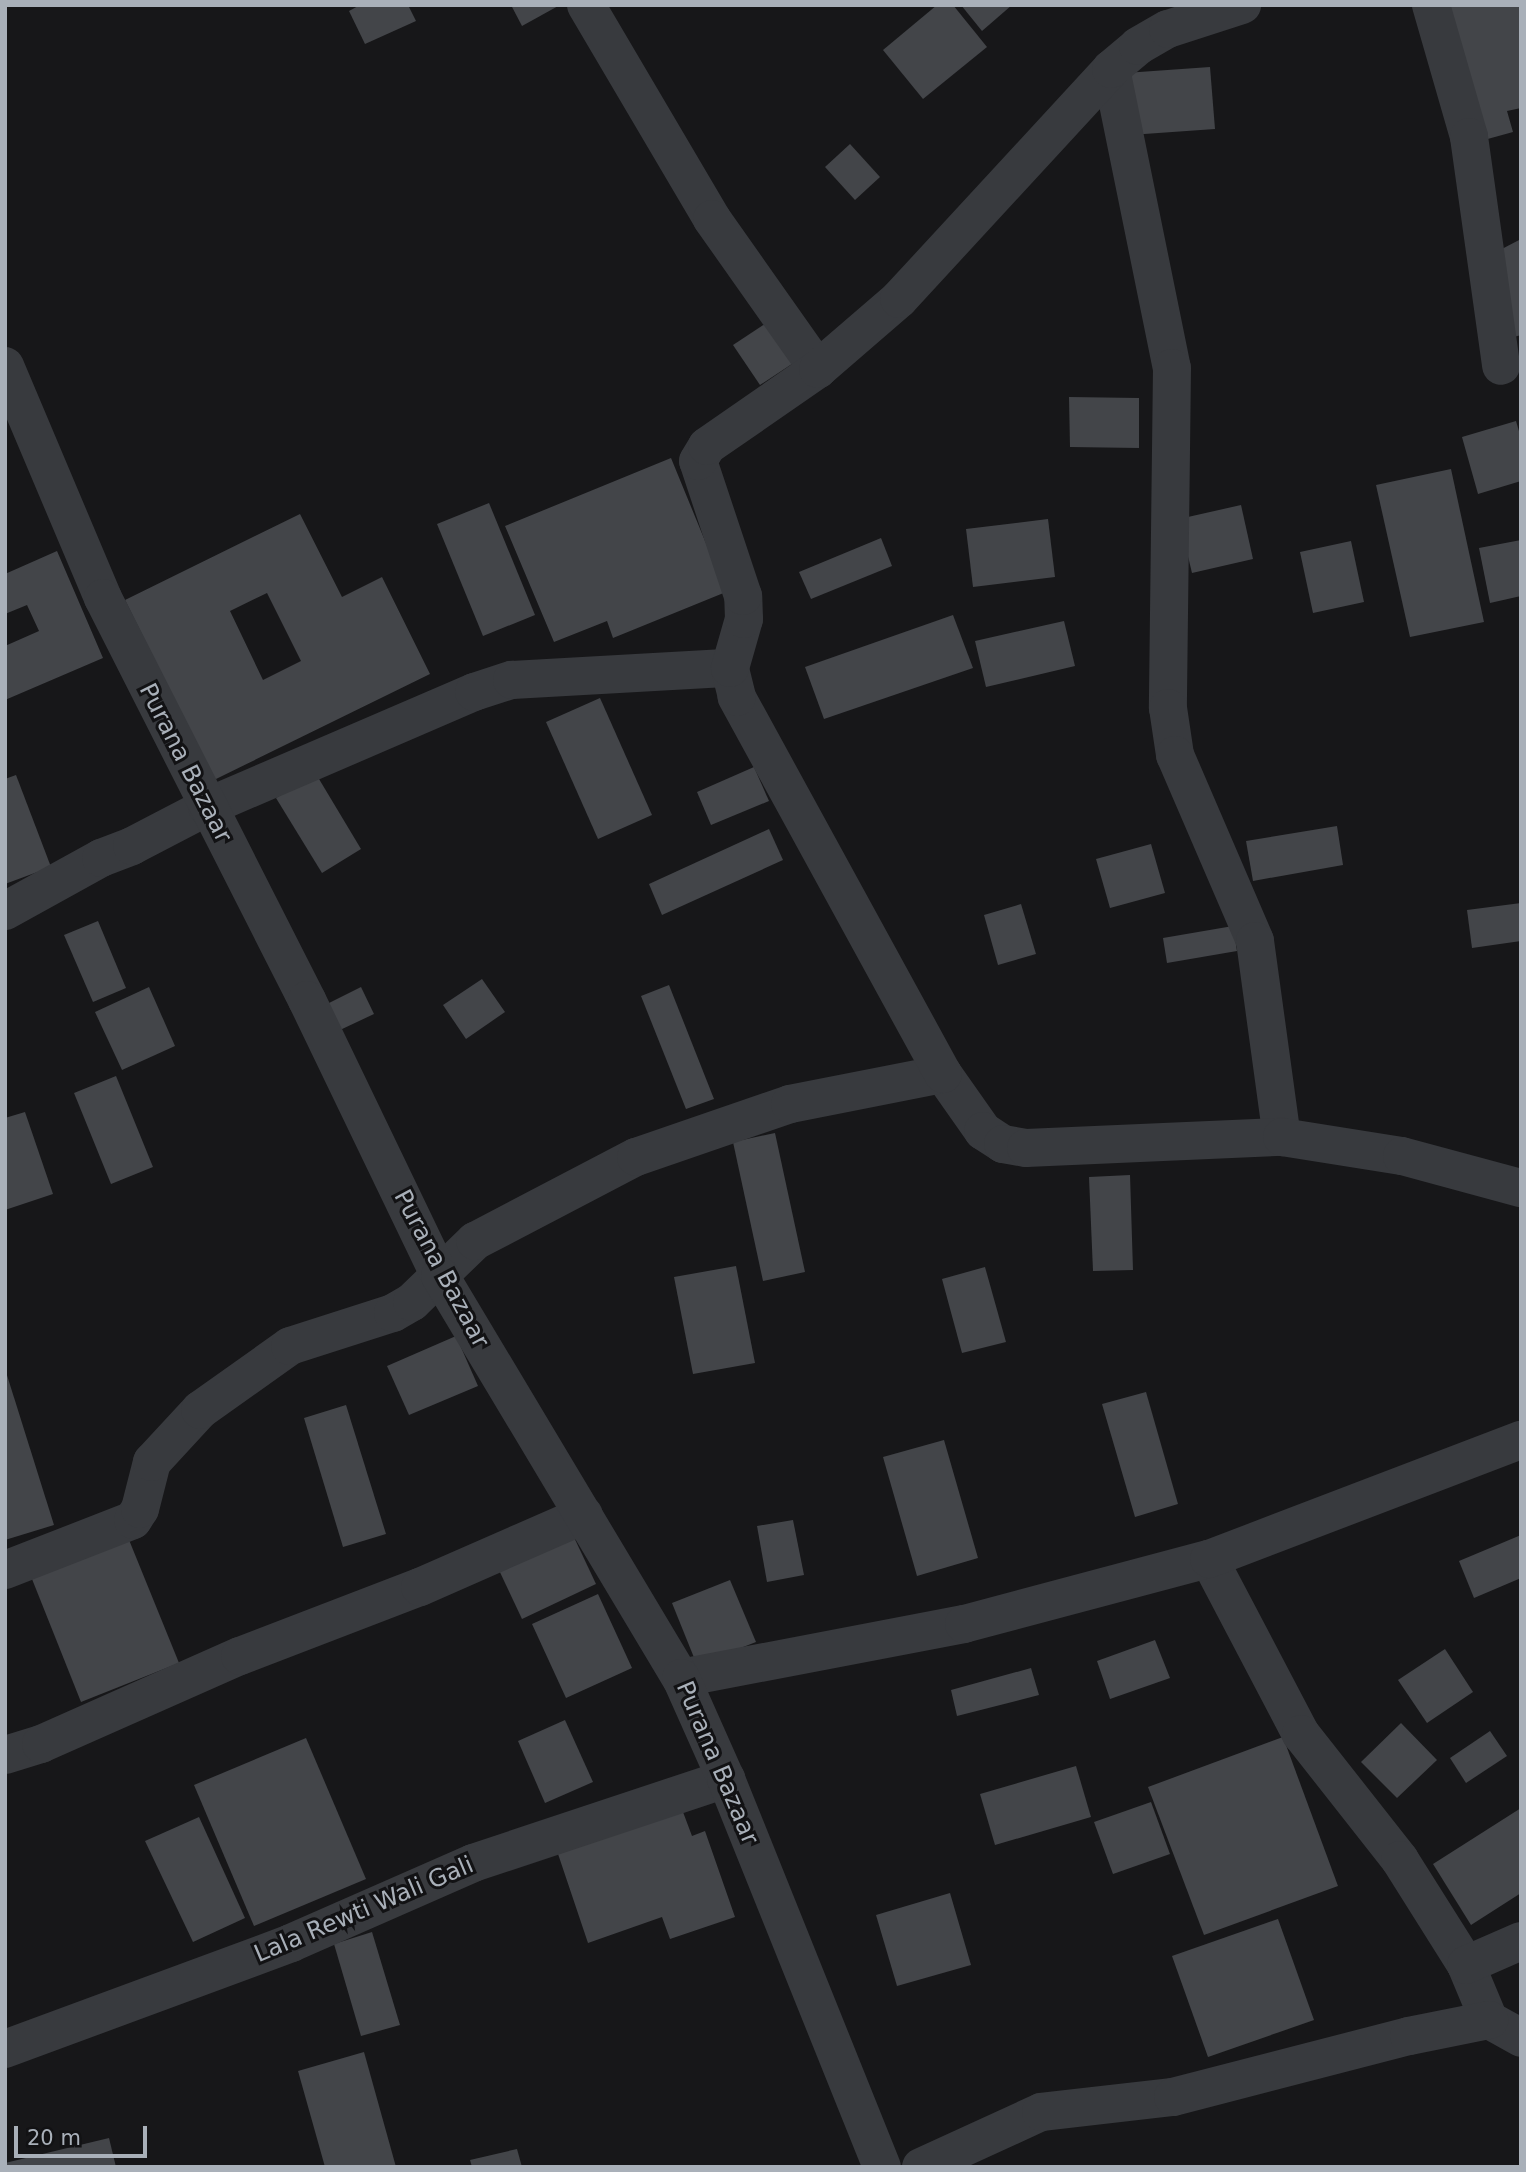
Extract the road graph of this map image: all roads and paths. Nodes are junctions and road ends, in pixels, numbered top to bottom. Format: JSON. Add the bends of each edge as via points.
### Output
{"nodes":[{"id":1,"x":586,"y":5,"type":"edge"},
{"id":2,"x":1242,"y":5,"type":"edge"},
{"id":3,"x":1432,"y":5,"type":"edge"},
{"id":4,"x":1111,"y":69,"type":"junction"},
{"id":5,"x":5,"y":366,"type":"edge"},
{"id":6,"x":1501,"y":366,"type":"dead end"},
{"id":7,"x":818,"y":369,"type":"junction"},
{"id":8,"x":730,"y":668,"type":"junction"},
{"id":9,"x":207,"y":807,"type":"junction"},
{"id":10,"x":5,"y":911,"type":"edge"},
{"id":11,"x":943,"y":1074,"type":"junction"},
{"id":12,"x":1282,"y":1138,"type":"junction"},
{"id":13,"x":1521,"y":1188,"type":"edge"},
{"id":14,"x":440,"y":1276,"type":"junction"},
{"id":15,"x":1521,"y":1440,"type":"edge"},
{"id":16,"x":584,"y":1515,"type":"junction"},
{"id":17,"x":1209,"y":1559,"type":"junction"},
{"id":18,"x":5,"y":1570,"type":"edge"},
{"id":19,"x":681,"y":1678,"type":"junction"},
{"id":20,"x":5,"y":1755,"type":"edge"},
{"id":21,"x":726,"y":1779,"type":"junction"},
{"id":22,"x":1521,"y":1941,"type":"edge"},
{"id":23,"x":1466,"y":1965,"type":"junction"},
{"id":24,"x":1505,"y":2029,"type":"edge"},
{"id":25,"x":5,"y":2049,"type":"edge"},
{"id":26,"x":881,"y":2167,"type":"edge"},
{"id":27,"x":921,"y":2167,"type":"edge"}],
"edges":[{"from":1,"to":7,"type":"street","via":[[712,219]]},
{"from":2,"to":4,"type":"street","via":[[1168,29]]},
{"from":3,"to":6,"type":"street","via":[[1469,137]]},
{"from":4,"to":7,"type":"street","via":[[908,289]]},
{"from":4,"to":12,"type":"street","via":[[1172,368],[1168,708],[1175,755],[1255,941]]},
{"from":5,"to":9,"type":"street","name":"Purana Bazaar","via":[[103,598]]},
{"from":7,"to":8,"type":"street","via":[[707,446],[698,461],[743,596],[744,620]]},
{"from":8,"to":9,"type":"street","via":[[512,680],[474,692]]},
{"from":8,"to":11,"type":"street","via":[[737,697]]},
{"from":9,"to":10,"type":"street"},
{"from":9,"to":14,"type":"street","name":"Purana Bazaar","via":[[307,1000]]},
{"from":11,"to":12,"type":"street","via":[[983,1131],[1003,1144],[1026,1148]]},
{"from":11,"to":14,"type":"street","via":[[790,1104],[636,1157],[475,1241]]},
{"from":12,"to":13,"type":"street","via":[[1402,1156]]},
{"from":14,"to":16,"type":"street","name":"Purana Bazaar"},
{"from":14,"to":18,"type":"street","via":[[393,1313],[290,1346],[200,1410],[152,1462],[133,1521]]},
{"from":15,"to":17,"type":"street"},
{"from":16,"to":19,"type":"street","name":"Purana Bazaar"},
{"from":16,"to":20,"type":"street","via":[[420,1587],[240,1656],[41,1744]]},
{"from":17,"to":19,"type":"street","via":[[964,1624]]},
{"from":17,"to":23,"type":"street","via":[[1301,1734],[1400,1860]]},
{"from":19,"to":21,"type":"street","name":"Purana Bazaar"},
{"from":21,"to":25,"type":"street","name":"Lala Rewti Wali Gali","via":[[473,1863],[290,1943]]},
{"from":21,"to":26,"type":"street","name":"Purana Bazaar"},
{"from":22,"to":23,"type":"street"},
{"from":23,"to":24,"type":"street"},
{"from":24,"to":27,"type":"street","via":[[1409,2036],[1173,2096],[1041,2112]]}]}
